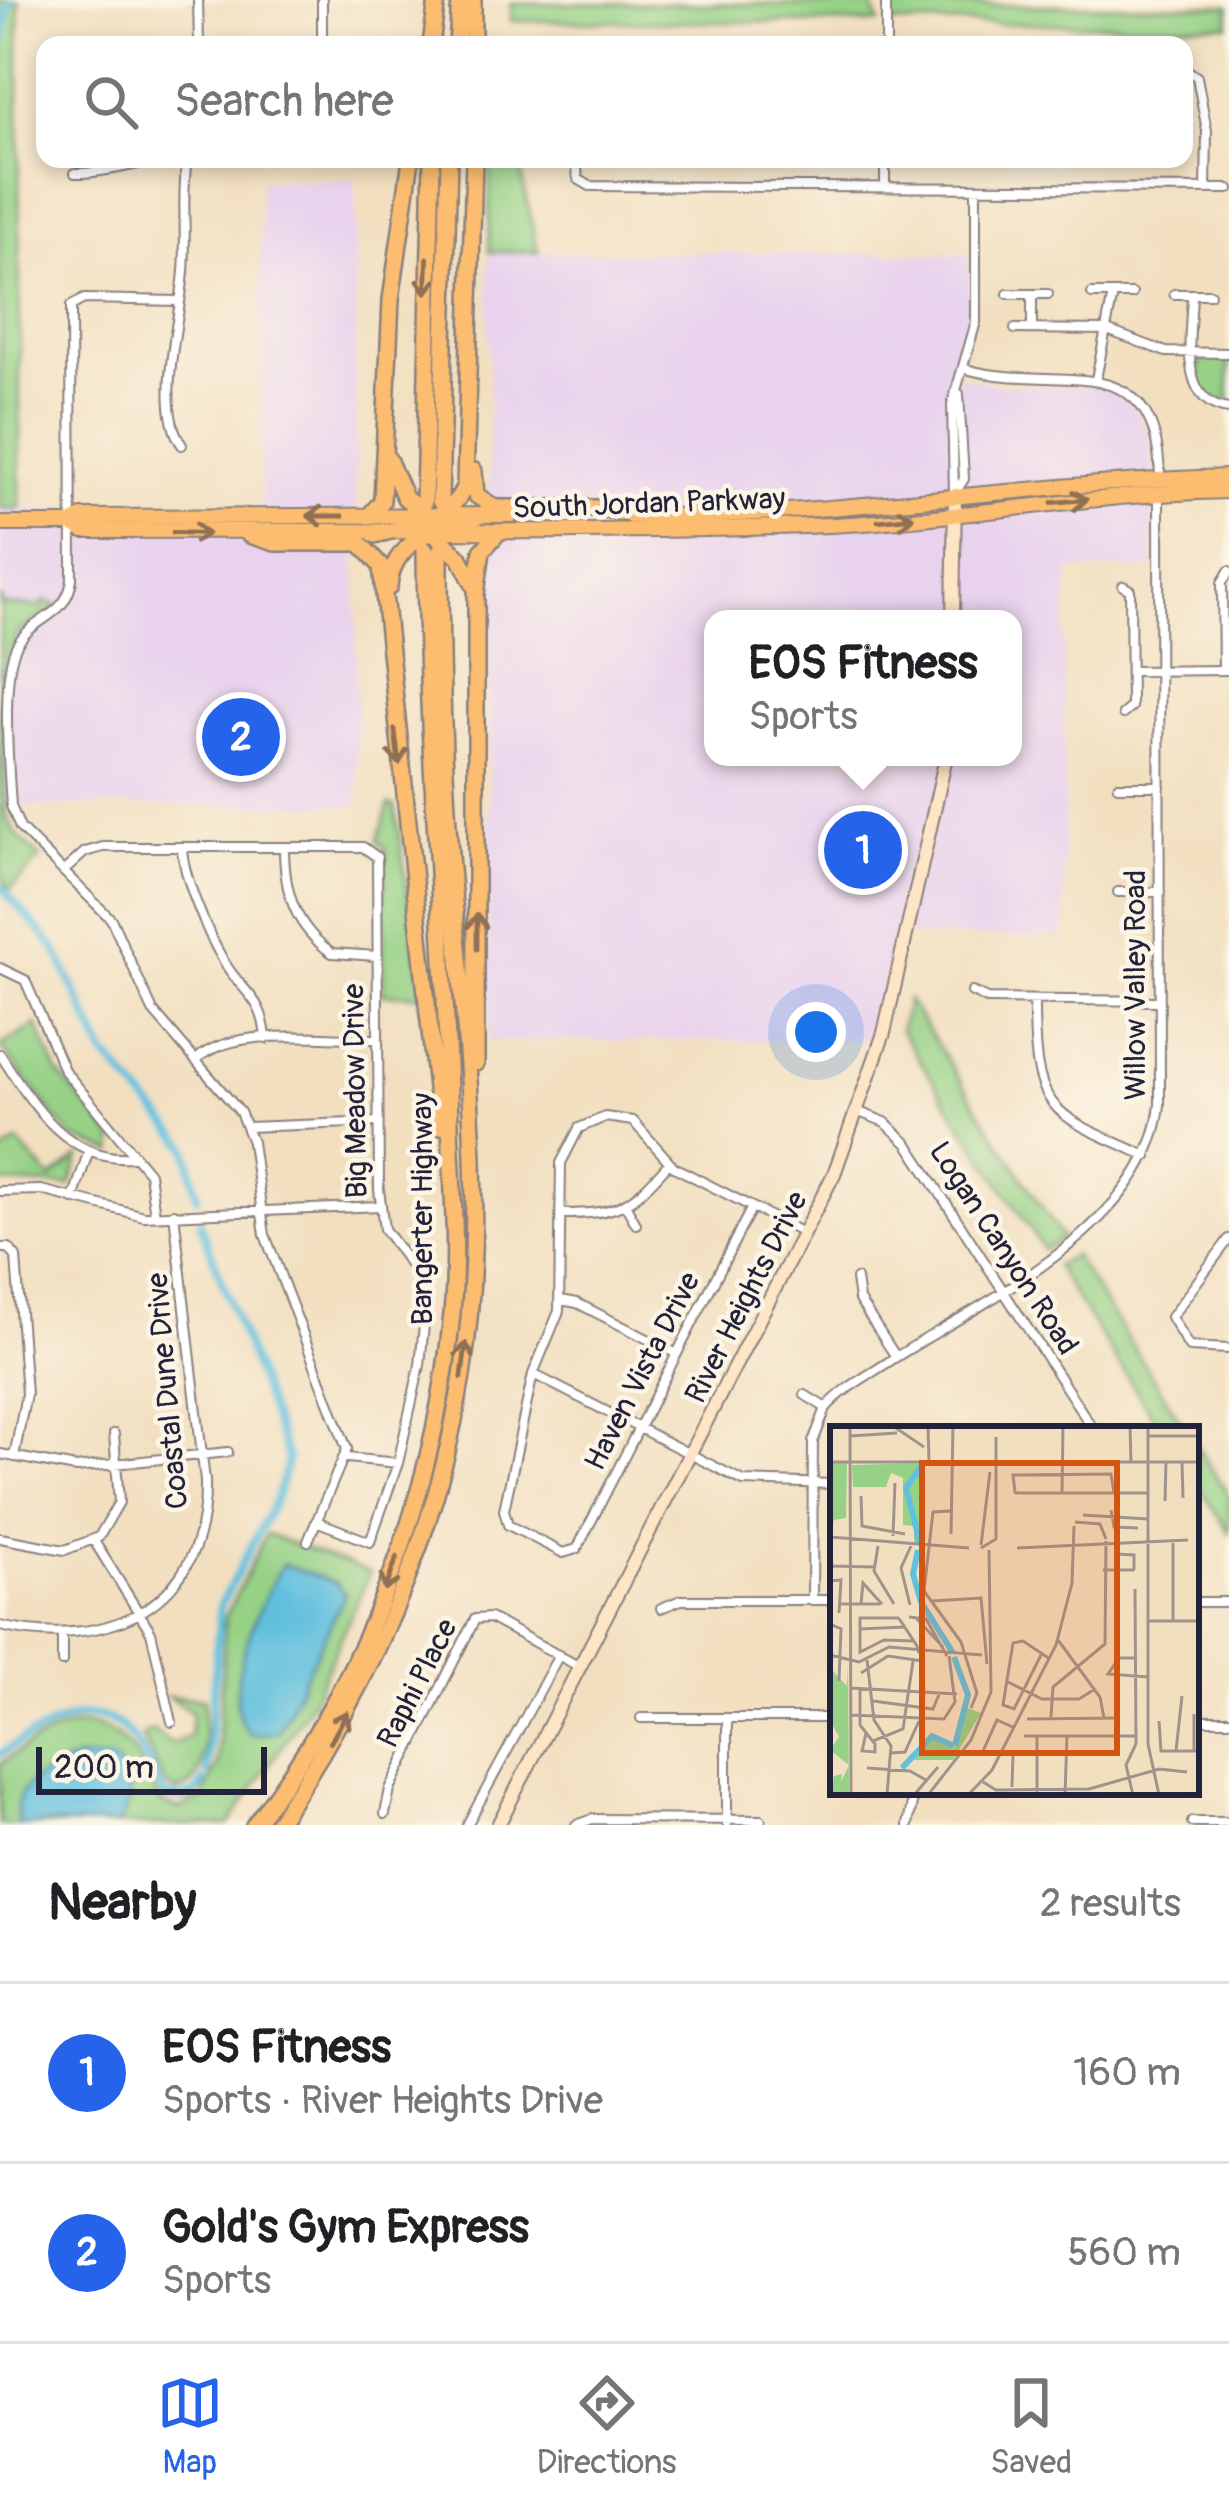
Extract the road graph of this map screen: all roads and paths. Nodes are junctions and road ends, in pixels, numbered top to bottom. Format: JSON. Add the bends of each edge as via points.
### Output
{"nodes":[{"id":1,"x":198,"y":0,"type":"edge"},
{"id":2,"x":322,"y":0,"type":"edge"},
{"id":3,"x":440,"y":0,"type":"edge"},
{"id":4,"x":460,"y":0,"type":"edge"},
{"id":5,"x":473,"y":0,"type":"edge"},
{"id":6,"x":886,"y":0,"type":"edge"},
{"id":7,"x":199,"y":36,"type":"edge"},
{"id":8,"x":322,"y":36,"type":"edge"},
{"id":9,"x":437,"y":36,"type":"edge"},
{"id":10,"x":458,"y":36,"type":"edge"},
{"id":11,"x":473,"y":36,"type":"edge"},
{"id":12,"x":886,"y":36,"type":"edge"},
{"id":13,"x":1193,"y":80,"type":"edge"},
{"id":14,"x":129,"y":168,"type":"edge"},
{"id":15,"x":187,"y":168,"type":"edge"},
{"id":16,"x":410,"y":168,"type":"edge"},
{"id":17,"x":432,"y":168,"type":"edge"},
{"id":18,"x":449,"y":168,"type":"edge"},
{"id":19,"x":474,"y":168,"type":"edge"},
{"id":20,"x":578,"y":168,"type":"edge"},
{"id":21,"x":885,"y":168,"type":"edge"},
{"id":22,"x":74,"y":173,"type":"dead end"},
{"id":23,"x":885,"y":188,"type":"junction"},
{"id":24,"x":976,"y":188,"type":"junction"},
{"id":25,"x":1206,"y":189,"type":"junction"},
{"id":26,"x":1229,"y":189,"type":"edge"},
{"id":27,"x":1008,"y":293,"type":"dead end"},
{"id":28,"x":1033,"y":293,"type":"junction"},
{"id":29,"x":1048,"y":294,"type":"dead end"},
{"id":30,"x":1092,"y":294,"type":"dead end"},
{"id":31,"x":1113,"y":294,"type":"junction"},
{"id":32,"x":1132,"y":294,"type":"dead end"},
{"id":33,"x":1174,"y":294,"type":"dead end"},
{"id":34,"x":1192,"y":294,"type":"junction"},
{"id":35,"x":1210,"y":294,"type":"dead end"},
{"id":36,"x":179,"y":301,"type":"junction"},
{"id":37,"x":1015,"y":329,"type":"dead end"},
{"id":38,"x":1032,"y":329,"type":"junction"},
{"id":39,"x":1107,"y":330,"type":"junction"},
{"id":40,"x":1191,"y":353,"type":"junction"},
{"id":41,"x":1229,"y":353,"type":"edge"},
{"id":42,"x":966,"y":369,"type":"junction"},
{"id":43,"x":1096,"y":380,"type":"junction"},
{"id":44,"x":1229,"y":409,"type":"edge"},
{"id":45,"x":470,"y":436,"type":"junction"},
{"id":46,"x":182,"y":446,"type":"dead end"},
{"id":47,"x":386,"y":448,"type":"junction"},
{"id":48,"x":1229,"y":477,"type":"edge"},
{"id":49,"x":1160,"y":486,"type":"junction"},
{"id":50,"x":1229,"y":491,"type":"edge"},
{"id":51,"x":955,"y":494,"type":"junction"},
{"id":52,"x":954,"y":513,"type":"junction"},
{"id":53,"x":483,"y":515,"type":"joint"},
{"id":54,"x":370,"y":516,"type":"junction"},
{"id":55,"x":641,"y":516,"type":"junction"},
{"id":56,"x":389,"y":517,"type":"joint"},
{"id":57,"x":0,"y":524,"type":"edge"},
{"id":58,"x":71,"y":524,"type":"junction"},
{"id":59,"x":433,"y":526,"type":"junction"},
{"id":60,"x":497,"y":534,"type":"junction"},
{"id":61,"x":249,"y":535,"type":"junction"},
{"id":62,"x":375,"y":535,"type":"joint"},
{"id":63,"x":1228,"y":572,"type":"edge"},
{"id":64,"x":1123,"y":586,"type":"dead end"},
{"id":65,"x":476,"y":594,"type":"junction"},
{"id":66,"x":953,"y":610,"type":"edge"},
{"id":67,"x":388,"y":630,"type":"junction"},
{"id":68,"x":1226,"y":670,"type":"edge"},
{"id":69,"x":1131,"y":671,"type":"junction"},
{"id":70,"x":1160,"y":671,"type":"junction"},
{"id":71,"x":1123,"y":714,"type":"dead end"},
{"id":72,"x":944,"y":766,"type":"edge"},
{"id":73,"x":1118,"y":786,"type":"dead end"},
{"id":74,"x":1160,"y":786,"type":"junction"},
{"id":75,"x":182,"y":847,"type":"junction"},
{"id":76,"x":284,"y":847,"type":"junction"},
{"id":77,"x":64,"y":871,"type":"junction"},
{"id":78,"x":1118,"y":892,"type":"dead end"},
{"id":79,"x":1160,"y":892,"type":"junction"},
{"id":80,"x":377,"y":956,"type":"junction"},
{"id":81,"x":0,"y":968,"type":"edge"},
{"id":82,"x":971,"y":992,"type":"dead end"},
{"id":83,"x":1034,"y":1000,"type":"junction"},
{"id":84,"x":1160,"y":1000,"type":"junction"},
{"id":85,"x":378,"y":1039,"type":"junction"},
{"id":86,"x":266,"y":1040,"type":"junction"},
{"id":87,"x":0,"y":1054,"type":"edge"},
{"id":88,"x":196,"y":1060,"type":"junction"},
{"id":89,"x":859,"y":1112,"type":"junction"},
{"id":90,"x":378,"y":1122,"type":"junction"},
{"id":91,"x":247,"y":1127,"type":"junction"},
{"id":92,"x":1147,"y":1156,"type":"junction"},
{"id":93,"x":87,"y":1157,"type":"junction"},
{"id":94,"x":132,"y":1157,"type":"junction"},
{"id":95,"x":669,"y":1163,"type":"junction"},
{"id":96,"x":0,"y":1191,"type":"edge"},
{"id":97,"x":75,"y":1194,"type":"junction"},
{"id":98,"x":380,"y":1206,"type":"junction"},
{"id":99,"x":626,"y":1206,"type":"junction"},
{"id":100,"x":261,"y":1208,"type":"junction"},
{"id":101,"x":752,"y":1208,"type":"junction"},
{"id":102,"x":173,"y":1213,"type":"junction"},
{"id":103,"x":561,"y":1214,"type":"junction"},
{"id":104,"x":155,"y":1215,"type":"junction"},
{"id":105,"x":472,"y":1216,"type":"junction"},
{"id":106,"x":636,"y":1224,"type":"dead end"},
{"id":107,"x":806,"y":1235,"type":"junction"},
{"id":108,"x":1229,"y":1239,"type":"edge"},
{"id":109,"x":0,"y":1248,"type":"edge"},
{"id":110,"x":453,"y":1254,"type":"junction"},
{"id":111,"x":856,"y":1279,"type":"dead end"},
{"id":112,"x":1002,"y":1289,"type":"junction"},
{"id":113,"x":561,"y":1300,"type":"junction"},
{"id":114,"x":1229,"y":1349,"type":"edge"},
{"id":115,"x":677,"y":1354,"type":"junction"},
{"id":116,"x":896,"y":1358,"type":"junction"},
{"id":117,"x":532,"y":1374,"type":"junction"},
{"id":118,"x":805,"y":1395,"type":"dead end"},
{"id":119,"x":826,"y":1408,"type":"junction"},
{"id":120,"x":1088,"y":1426,"type":"edge"},
{"id":121,"x":640,"y":1428,"type":"junction"},
{"id":122,"x":114,"y":1434,"type":"dead end"},
{"id":123,"x":228,"y":1452,"type":"dead end"},
{"id":124,"x":0,"y":1454,"type":"edge"},
{"id":125,"x":202,"y":1455,"type":"junction"},
{"id":126,"x":693,"y":1455,"type":"junction"},
{"id":127,"x":14,"y":1457,"type":"junction"},
{"id":128,"x":346,"y":1458,"type":"junction"},
{"id":129,"x":398,"y":1462,"type":"junction"},
{"id":130,"x":117,"y":1464,"type":"junction"},
{"id":131,"x":812,"y":1484,"type":"junction"},
{"id":132,"x":830,"y":1484,"type":"edge"},
{"id":133,"x":316,"y":1521,"type":"junction"},
{"id":134,"x":0,"y":1538,"type":"edge"},
{"id":135,"x":94,"y":1541,"type":"junction"},
{"id":136,"x":308,"y":1541,"type":"dead end"},
{"id":137,"x":812,"y":1600,"type":"junction"},
{"id":138,"x":830,"y":1600,"type":"edge"},
{"id":139,"x":661,"y":1608,"type":"dead end"},
{"id":140,"x":141,"y":1613,"type":"junction"},
{"id":141,"x":0,"y":1626,"type":"edge"},
{"id":142,"x":62,"y":1636,"type":"junction"},
{"id":143,"x":559,"y":1655,"type":"junction"},
{"id":144,"x":62,"y":1662,"type":"dead end"},
{"id":145,"x":583,"y":1668,"type":"junction"},
{"id":146,"x":641,"y":1718,"type":"dead end"},
{"id":147,"x":727,"y":1718,"type":"junction"},
{"id":148,"x":830,"y":1718,"type":"edge"},
{"id":149,"x":172,"y":1722,"type":"dead end"},
{"id":150,"x":913,"y":1795,"type":"edge"},
{"id":151,"x":385,"y":1814,"type":"dead end"},
{"id":152,"x":760,"y":1820,"type":"dead end"},
{"id":153,"x":727,"y":1822,"type":"edge"},
{"id":154,"x":1192,"y":1822,"type":"dead end"},
{"id":155,"x":1229,"y":1822,"type":"edge"},
{"id":156,"x":254,"y":1825,"type":"edge"},
{"id":157,"x":275,"y":1825,"type":"edge"},
{"id":158,"x":467,"y":1825,"type":"edge"},
{"id":159,"x":498,"y":1825,"type":"edge"},
{"id":160,"x":576,"y":1825,"type":"edge"},
{"id":161,"x":908,"y":1825,"type":"edge"}],
"edges":[{"from":1,"to":7,"type":"street"},
{"from":2,"to":8,"type":"street"},
{"from":3,"to":9,"type":"highway"},
{"from":4,"to":10,"type":"highway"},
{"from":5,"to":11,"type":"highway"},
{"from":6,"to":12,"type":"street"},
{"from":13,"to":25,"type":"street","via":[[1207,131]]},
{"from":14,"to":22,"type":"street"},
{"from":15,"to":36,"type":"street"},
{"from":16,"to":47,"type":"highway","via":[[391,300]]},
{"from":17,"to":59,"type":"highway","name":"Bangerter Highway","one_way":true},
{"from":18,"to":59,"type":"highway","name":"Bangerter Highway"},
{"from":19,"to":45,"type":"highway"},
{"from":20,"to":23,"type":"street","via":[[580,182]]},
{"from":21,"to":23,"type":"street"},
{"from":23,"to":24,"type":"street"},
{"from":24,"to":25,"type":"street"},
{"from":24,"to":42,"type":"street","via":[[976,314]]},
{"from":25,"to":26,"type":"street"},
{"from":27,"to":28,"type":"street"},
{"from":28,"to":29,"type":"street"},
{"from":28,"to":38,"type":"street"},
{"from":30,"to":31,"type":"street"},
{"from":31,"to":32,"type":"street"},
{"from":31,"to":39,"type":"street"},
{"from":33,"to":34,"type":"street"},
{"from":34,"to":35,"type":"street"},
{"from":34,"to":40,"type":"street"},
{"from":36,"to":46,"type":"street","via":[[173,426]]},
{"from":36,"to":58,"type":"street","via":[[84,299],[71,306]]},
{"from":37,"to":38,"type":"street"},
{"from":38,"to":39,"type":"street"},
{"from":39,"to":40,"type":"street","via":[[1157,350]]},
{"from":39,"to":43,"type":"street"},
{"from":40,"to":41,"type":"street"},
{"from":40,"to":44,"type":"street","via":[[1199,395]]},
{"from":42,"to":43,"type":"street"},
{"from":42,"to":51,"type":"street","via":[[951,414]]},
{"from":43,"to":49,"type":"street","name":"Willow Valley Road","via":[[1127,391],[1147,410]]},
{"from":45,"to":55,"type":"highway","via":[[475,492],[489,507]]},
{"from":45,"to":59,"type":"highway","via":[[464,490]]},
{"from":47,"to":54,"type":"highway","via":[[381,505]]},
{"from":47,"to":59,"type":"highway","via":[[400,491]]},
{"from":48,"to":49,"type":"main road","name":"South Jordan Parkway"},
{"from":49,"to":50,"type":"main road","name":"South Jordan Parkway"},
{"from":49,"to":51,"type":"main road","name":"South Jordan Parkway"},
{"from":52,"to":49,"type":"main road","name":"South Jordan Parkway","one_way":true},
{"from":49,"to":70,"type":"street","name":"Willow Valley Road"},
{"from":51,"to":52,"type":"street"},
{"from":51,"to":55,"type":"main road","name":"South Jordan Parkway"},
{"from":60,"to":52,"type":"main road","name":"South Jordan Parkway","one_way":true,"via":[[838,525]]},
{"from":52,"to":66,"type":"street"},
{"from":53,"to":55,"type":"main road","name":"South Jordan Parkway"},
{"from":53,"to":59,"type":"highway"},
{"from":54,"to":56,"type":"main road"},
{"from":54,"to":58,"type":"main road","one_way":true,"via":[[82,517]]},
{"from":56,"to":59,"type":"highway"},
{"from":57,"to":58,"type":"main road"},
{"from":58,"to":61,"type":"main road","one_way":true,"via":[[83,531]]},
{"from":58,"to":77,"type":"street","via":[[67,601],[22,638],[10,666],[12,812]]},
{"from":59,"to":60,"type":"main road","name":"South Jordan Parkway"},
{"from":59,"to":62,"type":"highway"},
{"from":59,"to":65,"type":"highway"},
{"from":59,"to":67,"type":"highway","via":[[393,567]]},
{"from":59,"to":105,"type":"highway","name":"Bangerter Highway"},
{"from":59,"to":110,"type":"highway","name":"Bangerter Highway","via":[[429,759]]},
{"from":60,"to":65,"type":"highway","via":[[482,550]]},
{"from":61,"to":62,"type":"main road"},
{"from":61,"to":67,"type":"highway","via":[[367,546],[382,569]]},
{"from":63,"to":68,"type":"street"},
{"from":64,"to":69,"type":"street","via":[[1133,608]]},
{"from":105,"to":65,"type":"highway","one_way":true},
{"from":67,"to":110,"type":"highway","one_way":true},
{"from":68,"to":70,"type":"street"},
{"from":69,"to":70,"type":"street"},
{"from":69,"to":71,"type":"street","via":[[1131,706]]},
{"from":70,"to":74,"type":"street","name":"Willow Valley Road"},
{"from":72,"to":89,"type":"street","name":"River Heights Drive"},
{"from":73,"to":74,"type":"street"},
{"from":74,"to":79,"type":"street","name":"Willow Valley Road"},
{"from":75,"to":76,"type":"street"},
{"from":75,"to":77,"type":"street","via":[[95,848]]},
{"from":75,"to":86,"type":"street","via":[[184,874],[223,962],[263,1010]]},
{"from":76,"to":80,"type":"street","via":[[286,891],[300,920],[332,953]]},
{"from":76,"to":80,"type":"street","name":"Big Meadow Drive","via":[[373,851]]},
{"from":77,"to":88,"type":"street","via":[[116,926],[149,1004]]},
{"from":78,"to":79,"type":"street"},
{"from":79,"to":84,"type":"street","name":"Willow Valley Road"},
{"from":80,"to":85,"type":"street","name":"Big Meadow Drive"},
{"from":81,"to":94,"type":"street","via":[[27,983],[60,1064]]},
{"from":82,"to":83,"type":"street"},
{"from":83,"to":84,"type":"street"},
{"from":83,"to":92,"type":"street","via":[[1034,1071],[1045,1096],[1067,1118]]},
{"from":84,"to":92,"type":"street","name":"Willow Valley Road","via":[[1160,1105]]},
{"from":85,"to":86,"type":"street"},
{"from":85,"to":90,"type":"street","name":"Big Meadow Drive"},
{"from":86,"to":88,"type":"street","via":[[223,1042]]},
{"from":87,"to":93,"type":"street","via":[[29,1098]]},
{"from":88,"to":91,"type":"street"},
{"from":89,"to":107,"type":"street","name":"River Heights Drive"},
{"from":89,"to":112,"type":"street","name":"Logan Canyon Road","via":[[904,1139]]},
{"from":90,"to":91,"type":"street"},
{"from":90,"to":98,"type":"street","name":"Big Meadow Drive"},
{"from":91,"to":100,"type":"street"},
{"from":92,"to":112,"type":"street","name":"Willow Valley Road","via":[[1090,1229]]},
{"from":93,"to":94,"type":"street"},
{"from":93,"to":97,"type":"street"},
{"from":94,"to":104,"type":"street","via":[[149,1173]]},
{"from":95,"to":99,"type":"street"},
{"from":95,"to":101,"type":"street"},
{"from":95,"to":103,"type":"street","via":[[633,1121],[591,1121],[564,1148]]},
{"from":96,"to":97,"type":"street"},
{"from":97,"to":104,"type":"street","via":[[123,1214]]},
{"from":98,"to":100,"type":"street"},
{"from":98,"to":129,"type":"street","name":"Big Meadow Drive","via":[[384,1229],[426,1299]]},
{"from":99,"to":103,"type":"street"},
{"from":99,"to":106,"type":"street"},
{"from":100,"to":102,"type":"street"},
{"from":100,"to":128,"type":"street","via":[[344,1431]]},
{"from":101,"to":107,"type":"street"},
{"from":101,"to":115,"type":"street","name":"Haven Vista Drive"},
{"from":102,"to":104,"type":"street"},
{"from":102,"to":125,"type":"street","name":"Coastal Dune Drive"},
{"from":103,"to":113,"type":"street"},
{"from":157,"to":105,"type":"highway","name":"Bangerter Highway","one_way":true,"via":[[369,1672],[409,1580],[463,1374]]},
{"from":107,"to":126,"type":"street","name":"River Heights Drive"},
{"from":108,"to":114,"type":"street","via":[[1172,1310],[1189,1347]]},
{"from":109,"to":127,"type":"street","via":[[13,1250],[26,1394]]},
{"from":110,"to":156,"type":"highway","name":"Bangerter Highway","one_way":true,"via":[[443,1380],[397,1560],[341,1687]]},
{"from":111,"to":116,"type":"street","via":[[859,1300]]},
{"from":112,"to":116,"type":"street","name":"Willow Valley Road"},
{"from":112,"to":120,"type":"street","name":"Logan Canyon Road"},
{"from":113,"to":115,"type":"street"},
{"from":113,"to":117,"type":"street"},
{"from":115,"to":121,"type":"street","name":"Haven Vista Drive"},
{"from":116,"to":119,"type":"street","name":"Willow Valley Road"},
{"from":117,"to":121,"type":"street"},
{"from":117,"to":121,"type":"street","name":"Haven Vista Drive","via":[[504,1518],[512,1528],[571,1553]]},
{"from":118,"to":119,"type":"street"},
{"from":119,"to":131,"type":"street","via":[[814,1435]]},
{"from":121,"to":126,"type":"street"},
{"from":122,"to":130,"type":"street"},
{"from":123,"to":125,"type":"street"},
{"from":124,"to":127,"type":"street"},
{"from":125,"to":130,"type":"street"},
{"from":125,"to":140,"type":"street","name":"Coastal Dune Drive","via":[[206,1502],[197,1542],[168,1591]]},
{"from":126,"to":131,"type":"street","via":[[753,1483]]},
{"from":126,"to":145,"type":"street","name":"River Heights Drive"},
{"from":127,"to":130,"type":"street","via":[[69,1468]]},
{"from":128,"to":129,"type":"street"},
{"from":128,"to":133,"type":"street"},
{"from":129,"to":133,"type":"street","name":"Big Meadow Drive","via":[[370,1542]]},
{"from":130,"to":135,"type":"street","via":[[116,1511]]},
{"from":131,"to":132,"type":"street"},
{"from":131,"to":137,"type":"street"},
{"from":133,"to":136,"type":"street"},
{"from":134,"to":135,"type":"street","via":[[57,1550]]},
{"from":135,"to":140,"type":"street"},
{"from":137,"to":138,"type":"street"},
{"from":137,"to":139,"type":"street","via":[[681,1600]]},
{"from":140,"to":142,"type":"street","name":"Coastal Dune Drive"},
{"from":140,"to":149,"type":"street"},
{"from":141,"to":142,"type":"street","name":"Coastal Dune Drive"},
{"from":142,"to":144,"type":"street"},
{"from":143,"to":145,"type":"street","name":"Raphi Place"},
{"from":143,"to":151,"type":"street","name":"Raphi Place","via":[[486,1617],[472,1622]]},
{"from":143,"to":158,"type":"street"},
{"from":145,"to":159,"type":"street","name":"River Heights Drive"},
{"from":146,"to":147,"type":"street"},
{"from":147,"to":148,"type":"street"},
{"from":147,"to":153,"type":"street"},
{"from":150,"to":161,"type":"street"},
{"from":152,"to":153,"type":"street"},
{"from":153,"to":160,"type":"street"},
{"from":154,"to":155,"type":"street"}]}
